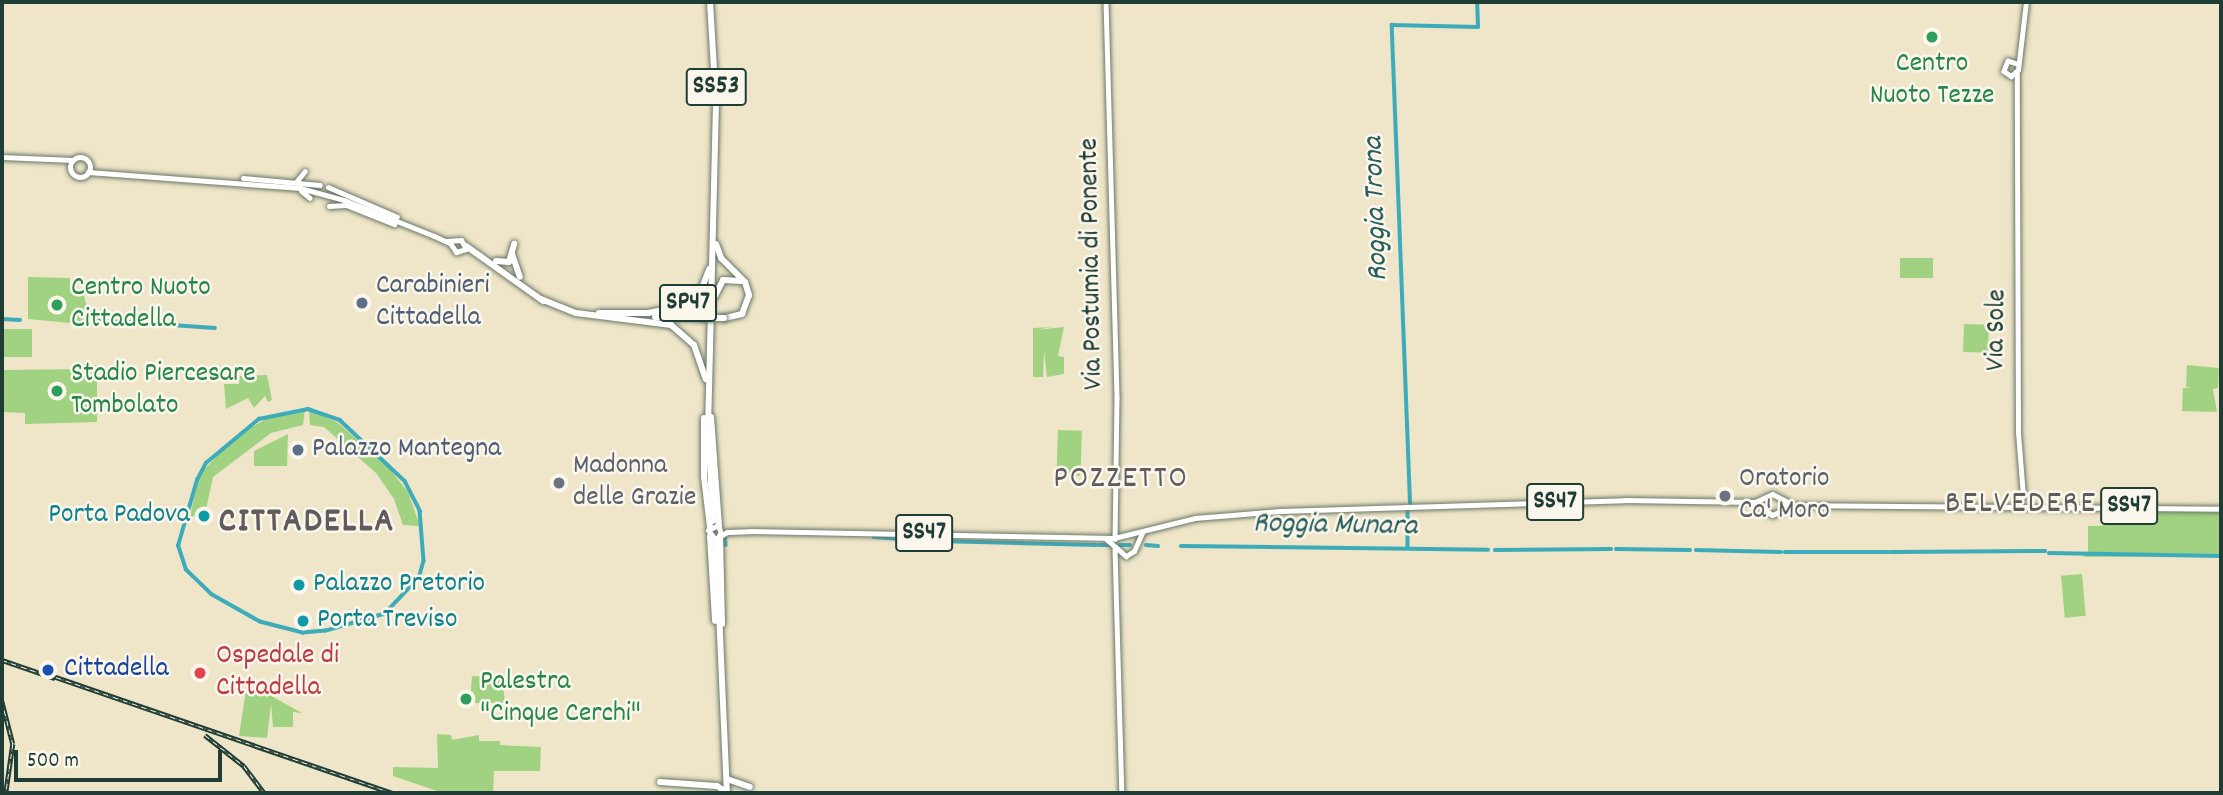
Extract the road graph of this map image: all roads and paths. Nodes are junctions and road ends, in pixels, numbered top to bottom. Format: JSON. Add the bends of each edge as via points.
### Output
{"nodes":[{"id":1,"x":710,"y":2,"type":"edge"},
{"id":2,"x":1106,"y":2,"type":"edge"},
{"id":3,"x":2026,"y":2,"type":"edge"},
{"id":4,"x":2020,"y":51,"type":"junction"},
{"id":5,"x":2010,"y":60,"type":"junction"},
{"id":6,"x":2017,"y":64,"type":"junction"},
{"id":7,"x":2017,"y":72,"type":"junction"},
{"id":8,"x":2009,"y":76,"type":"junction"},
{"id":9,"x":2018,"y":86,"type":"junction"},
{"id":10,"x":2,"y":157,"type":"edge"},
{"id":11,"x":73,"y":160,"type":"junction"},
{"id":12,"x":49,"y":162,"type":"junction"},
{"id":13,"x":89,"y":164,"type":"junction"},
{"id":14,"x":70,"y":170,"type":"junction"},
{"id":15,"x":305,"y":171,"type":"dead end"},
{"id":16,"x":88,"y":173,"type":"junction"},
{"id":17,"x":115,"y":173,"type":"junction"},
{"id":18,"x":715,"y":173,"type":"junction"},
{"id":19,"x":208,"y":181,"type":"junction"},
{"id":20,"x":296,"y":182,"type":"junction"},
{"id":21,"x":320,"y":185,"type":"dead end"},
{"id":22,"x":328,"y":187,"type":"dead end"},
{"id":23,"x":310,"y":198,"type":"dead end"},
{"id":24,"x":714,"y":204,"type":"junction"},
{"id":25,"x":329,"y":206,"type":"dead end"},
{"id":26,"x":434,"y":236,"type":"junction"},
{"id":27,"x":447,"y":241,"type":"junction"},
{"id":28,"x":454,"y":244,"type":"junction"},
{"id":29,"x":514,"y":244,"type":"dead end"},
{"id":30,"x":465,"y":249,"type":"junction"},
{"id":31,"x":512,"y":254,"type":"junction"},
{"id":32,"x":479,"y":255,"type":"junction"},
{"id":33,"x":748,"y":287,"type":"junction"},
{"id":34,"x":540,"y":298,"type":"junction"},
{"id":35,"x":552,"y":310,"type":"dead end"},
{"id":36,"x":583,"y":314,"type":"junction"},
{"id":37,"x":710,"y":357,"type":"junction"},
{"id":38,"x":708,"y":399,"type":"junction"},
{"id":39,"x":1766,"y":497,"type":"junction"},
{"id":40,"x":2024,"y":500,"type":"junction"},
{"id":41,"x":1755,"y":502,"type":"junction"},
{"id":42,"x":1785,"y":503,"type":"junction"},
{"id":43,"x":1763,"y":506,"type":"junction"},
{"id":44,"x":2221,"y":509,"type":"edge"},
{"id":45,"x":712,"y":524,"type":"junction"},
{"id":46,"x":720,"y":526,"type":"junction"},
{"id":47,"x":1112,"y":526,"type":"junction"},
{"id":48,"x":750,"y":531,"type":"junction"},
{"id":49,"x":1143,"y":532,"type":"junction"},
{"id":50,"x":721,"y":535,"type":"junction"},
{"id":51,"x":710,"y":536,"type":"junction"},
{"id":52,"x":1102,"y":536,"type":"junction"},
{"id":53,"x":1131,"y":536,"type":"junction"},
{"id":54,"x":1116,"y":540,"type":"junction"},
{"id":55,"x":1136,"y":542,"type":"junction"},
{"id":56,"x":716,"y":543,"type":"dead end"},
{"id":57,"x":1122,"y":556,"type":"junction"},
{"id":58,"x":1116,"y":566,"type":"junction"},
{"id":59,"x":719,"y":650,"type":"junction"},
{"id":60,"x":724,"y":745,"type":"junction"},
{"id":61,"x":726,"y":774,"type":"junction"},
{"id":62,"x":660,"y":782,"type":"dead end"},
{"id":63,"x":708,"y":784,"type":"junction"},
{"id":64,"x":728,"y":793,"type":"edge"},
{"id":65,"x":1122,"y":793,"type":"edge"}],
"edges":[{"from":1,"to":18,"type":"highway","number":"SS53"},
{"from":2,"to":47,"type":"main road","name":"Via Postumia di Ponente","via":[[1117,398]]},
{"from":3,"to":4,"type":"main road","name":"Via Sole"},
{"from":4,"to":5,"type":"main road"},
{"from":4,"to":6,"type":"main road","name":"Via Sole"},
{"from":5,"to":6,"type":"main road"},
{"from":5,"to":8,"type":"main road","via":[[2003,66]]},
{"from":6,"to":7,"type":"main road","name":"Via Sole"},
{"from":7,"to":8,"type":"main road"},
{"from":7,"to":9,"type":"main road","name":"Via Sole"},
{"from":8,"to":9,"type":"main road"},
{"from":9,"to":40,"type":"main road","name":"Via Sole","via":[[2018,433]]},
{"from":10,"to":12,"type":"main road","number":"SP47"},
{"from":11,"to":12,"type":"main road","number":"SP47"},
{"from":11,"to":13,"type":"main road","number":"SP47","via":[[82,157]]},
{"from":11,"to":14,"type":"main road"},
{"from":12,"to":14,"type":"main road","number":"SP47"},
{"from":13,"to":16,"type":"main road"},
{"from":13,"to":17,"type":"main road","number":"SP47"},
{"from":14,"to":16,"type":"main road","number":"SP47","via":[[78,176]]},
{"from":15,"to":20,"type":"main road"},
{"from":16,"to":17,"type":"main road","number":"SP47"},
{"from":17,"to":19,"type":"main road","number":"SP47"},
{"from":18,"to":24,"type":"highway","number":"SS53"},
{"from":18,"to":33,"type":"highway","number":"SP47","via":[[718,253]]},
{"from":19,"to":20,"type":"main road"},
{"from":19,"to":23,"type":"main road","via":[[296,190]]},
{"from":19,"to":26,"type":"main road","number":"SP47","via":[[281,185],[344,200]]},
{"from":20,"to":21,"type":"main road"},
{"from":22,"to":27,"type":"main road"},
{"from":24,"to":36,"type":"highway","number":"SP47","via":[[709,273],[692,301],[648,313]]},
{"from":24,"to":37,"type":"highway","number":"SS53"},
{"from":25,"to":26,"type":"main road","via":[[346,205]]},
{"from":26,"to":27,"type":"main road","number":"SP47"},
{"from":27,"to":28,"type":"main road","number":"SP47"},
{"from":28,"to":30,"type":"main road","number":"SP47","via":[[463,241]]},
{"from":28,"to":30,"type":"main road","number":"SP47","via":[[458,253]]},
{"from":29,"to":31,"type":"highway"},
{"from":30,"to":32,"type":"highway","number":"SP47"},
{"from":31,"to":32,"type":"highway","via":[[506,264]]},
{"from":31,"to":34,"type":"highway","via":[[518,275]]},
{"from":32,"to":34,"type":"highway","number":"SP47"},
{"from":33,"to":36,"type":"highway","number":"SP47","bridge":true,"via":[[744,311],[724,318]]},
{"from":33,"to":37,"type":"highway","number":"SP47","via":[[732,277],[718,286]]},
{"from":34,"to":35,"type":"highway"},
{"from":34,"to":36,"type":"highway","number":"SP47"},
{"from":36,"to":38,"type":"highway","number":"SP47","via":[[655,320],[677,328],[700,356]]},
{"from":37,"to":38,"type":"highway","number":"SS53"},
{"from":38,"to":45,"type":"highway","number":"SS53"},
{"from":38,"to":45,"type":"highway","via":[[703,458]]},
{"from":38,"to":46,"type":"highway"},
{"from":39,"to":41,"type":"main road","number":"SS47"},
{"from":39,"to":42,"type":"main road","number":"SS47","via":[[1775,494]]},
{"from":39,"to":43,"type":"main road"},
{"from":40,"to":42,"type":"main road","number":"SS47","via":[[2015,507]]},
{"from":40,"to":44,"type":"main road","number":"SS47","via":[[2036,507]]},
{"from":41,"to":43,"type":"main road","number":"SS47"},
{"from":41,"to":49,"type":"main road","number":"SS47","via":[[1624,500],[1355,508],[1217,515]]},
{"from":42,"to":43,"type":"main road","number":"SS47","via":[[1772,515]]},
{"from":45,"to":46,"type":"main road","number":"SS47"},
{"from":45,"to":51,"type":"main road"},
{"from":46,"to":48,"type":"main road","number":"SS47"},
{"from":46,"to":50,"type":"main road"},
{"from":47,"to":52,"type":"main road"},
{"from":47,"to":54,"type":"main road"},
{"from":48,"to":50,"type":"main road","number":"SS47"},
{"from":48,"to":52,"type":"main road","number":"SS47"},
{"from":49,"to":53,"type":"main road","number":"SS47"},
{"from":49,"to":55,"type":"main road"},
{"from":50,"to":51,"type":"main road","number":"SS47"},
{"from":50,"to":59,"type":"highway"},
{"from":51,"to":59,"type":"highway"},
{"from":52,"to":54,"type":"main road","number":"SS47"},
{"from":53,"to":54,"type":"main road","number":"SS47"},
{"from":53,"to":55,"type":"main road"},
{"from":54,"to":57,"type":"main road","number":"SS47"},
{"from":54,"to":58,"type":"main road"},
{"from":55,"to":57,"type":"main road","via":[[1132,553]]},
{"from":56,"to":59,"type":"highway"},
{"from":57,"to":58,"type":"main road"},
{"from":58,"to":65,"type":"main road"},
{"from":59,"to":60,"type":"highway"},
{"from":60,"to":61,"type":"highway"},
{"from":60,"to":63,"type":"highway","via":[[722,778]]},
{"from":61,"to":64,"type":"highway"},
{"from":61,"to":64,"type":"highway","via":[[730,783],[750,787]]},
{"from":62,"to":63,"type":"highway"},
{"from":63,"to":64,"type":"highway"}]}
